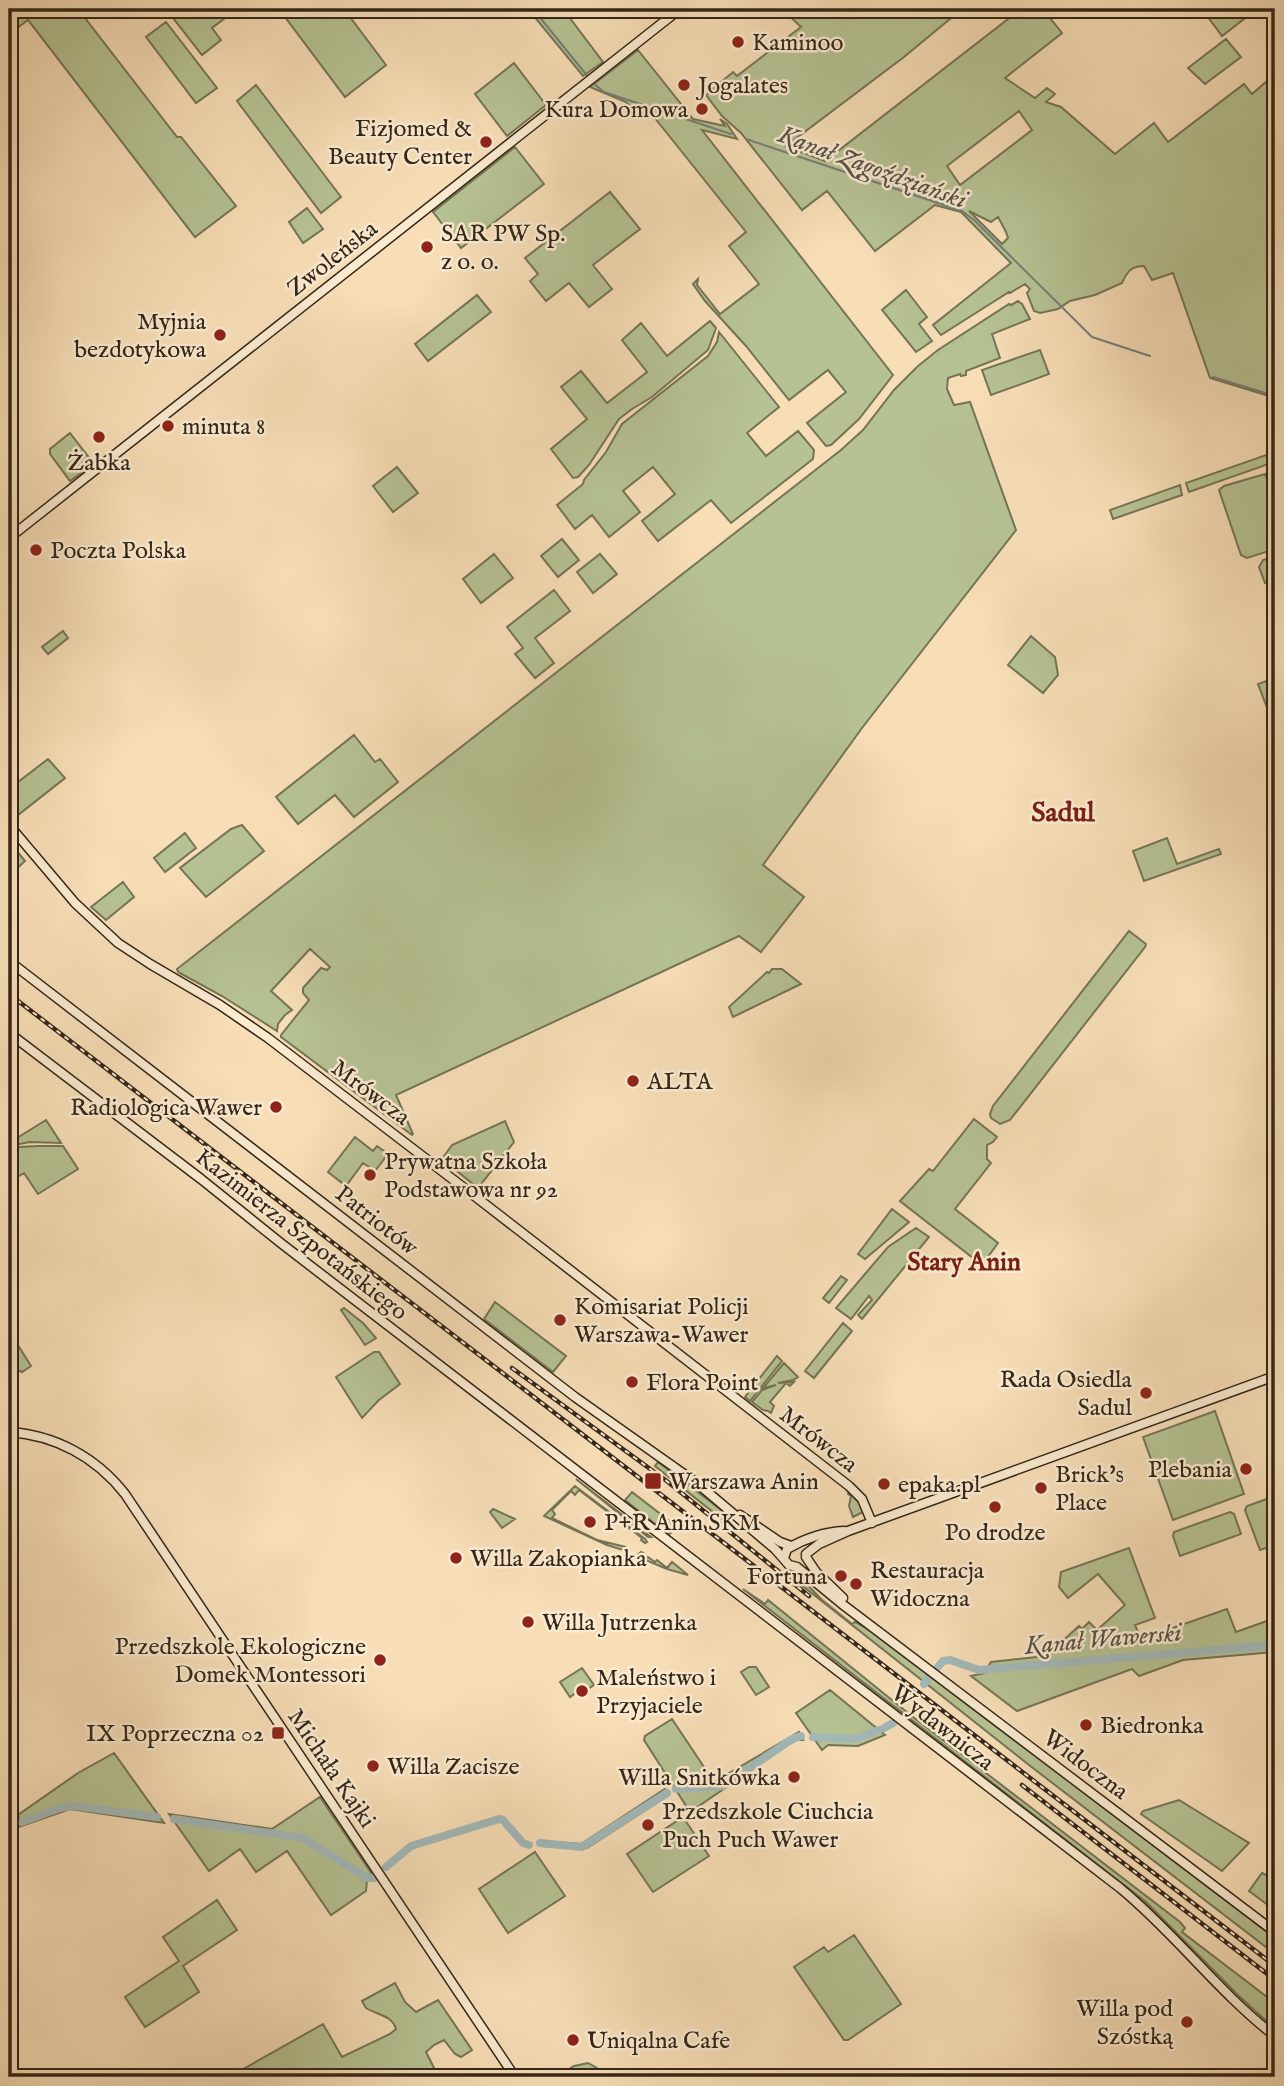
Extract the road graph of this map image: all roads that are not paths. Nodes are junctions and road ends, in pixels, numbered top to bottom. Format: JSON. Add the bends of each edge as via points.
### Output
{"nodes":[{"id":1,"x":680,"y":9,"type":"edge"},
{"id":2,"x":9,"y":538,"type":"edge"},
{"id":3,"x":9,"y":825,"type":"edge"},
{"id":4,"x":9,"y":961,"type":"edge"},
{"id":5,"x":9,"y":1033,"type":"edge"},
{"id":6,"x":1275,"y":1376,"type":"edge"},
{"id":7,"x":9,"y":1432,"type":"edge"},
{"id":8,"x":571,"y":1466,"type":"joint"},
{"id":9,"x":724,"y":1505,"type":"junction"},
{"id":10,"x":872,"y":1523,"type":"junction"},
{"id":11,"x":821,"y":1539,"type":"junction"},
{"id":12,"x":793,"y":1546,"type":"junction"},
{"id":13,"x":806,"y":1556,"type":"junction"},
{"id":14,"x":784,"y":1558,"type":"junction"},
{"id":15,"x":797,"y":1567,"type":"junction"},
{"id":16,"x":873,"y":1626,"type":"junction"},
{"id":17,"x":1275,"y":1932,"type":"edge"},
{"id":18,"x":1275,"y":2036,"type":"edge"},
{"id":19,"x":515,"y":2077,"type":"edge"}],
"edges":[{"from":1,"to":2,"type":"main road","name":"Zwoleńska"},
{"from":3,"to":10,"type":"main road","name":"Mrówcza","via":[[108,935],[251,1025],[472,1194],[849,1486],[862,1499]]},
{"from":4,"to":9,"type":"main road","name":"Patriotów","via":[[575,1397]]},
{"from":5,"to":8,"type":"main road","name":"Kazimierza Szpotańskiego"},
{"from":6,"to":10,"type":"main road"},
{"from":7,"to":19,"type":"main road","name":"Michała Kajki","via":[[42,1437],[83,1455],[109,1475],[130,1500]]},
{"from":8,"to":18,"type":"main road","name":"Wydawnicza","via":[[1134,1900]]},
{"from":9,"to":12,"type":"main road","name":"Patriotów","via":[[779,1542]]},
{"from":9,"to":14,"type":"main road","name":"Patriotów"},
{"from":10,"to":11,"type":"main road"},
{"from":11,"to":12,"type":"main road"},
{"from":11,"to":13,"type":"main road"},
{"from":12,"to":13,"type":"main road","via":[[803,1549]]},
{"from":12,"to":14,"type":"main road"},
{"from":13,"to":15,"type":"main road"},
{"from":13,"to":16,"type":"main road","name":"Widoczna","via":[[816,1572]]},
{"from":14,"to":15,"type":"main road"},
{"from":15,"to":16,"type":"main road","name":"Widoczna"},
{"from":16,"to":17,"type":"main road","name":"Widoczna"}]}
